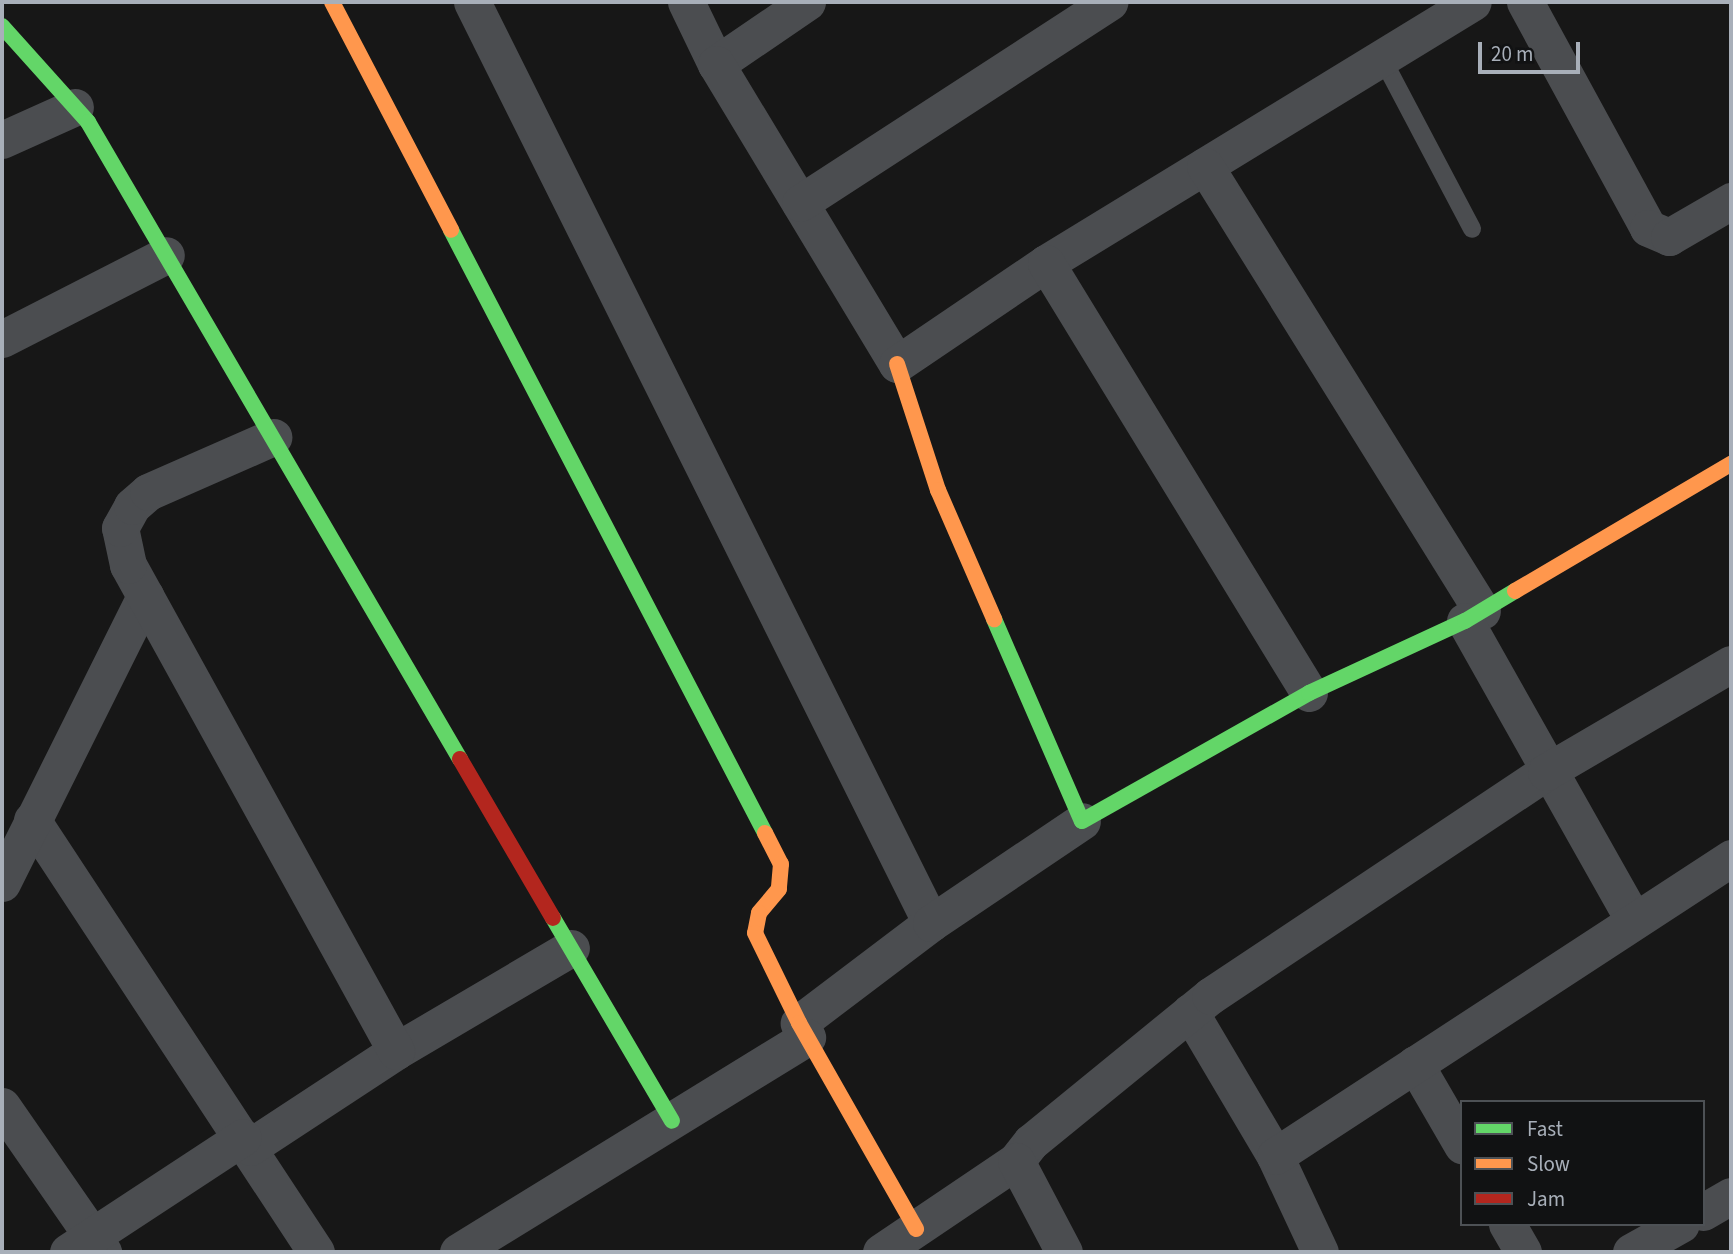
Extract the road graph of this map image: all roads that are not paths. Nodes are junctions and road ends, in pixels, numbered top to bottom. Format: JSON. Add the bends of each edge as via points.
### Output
{"nodes":[{"id":1,"x":332,"y":2,"type":"edge"},
{"id":2,"x":472,"y":2,"type":"edge"},
{"id":3,"x":686,"y":2,"type":"edge"},
{"id":4,"x":807,"y":2,"type":"edge"},
{"id":5,"x":1110,"y":2,"type":"edge"},
{"id":6,"x":1473,"y":2,"type":"edge"},
{"id":7,"x":1525,"y":2,"type":"edge"},
{"id":8,"x":2,"y":26,"type":"edge"},
{"id":9,"x":1382,"y":58,"type":"junction"},
{"id":10,"x":716,"y":64,"type":"junction"},
{"id":11,"x":75,"y":107,"type":"junction"},
{"id":12,"x":2,"y":140,"type":"edge"},
{"id":13,"x":1205,"y":166,"type":"junction"},
{"id":14,"x":1731,"y":201,"type":"edge"},
{"id":15,"x":800,"y":204,"type":"junction"},
{"id":16,"x":1472,"y":229,"type":"dead end"},
{"id":17,"x":166,"y":255,"type":"junction"},
{"id":18,"x":1046,"y":263,"type":"junction"},
{"id":19,"x":2,"y":339,"type":"edge"},
{"id":20,"x":897,"y":364,"type":"junction"},
{"id":21,"x":273,"y":437,"type":"junction"},
{"id":22,"x":1731,"y":464,"type":"edge"},
{"id":23,"x":145,"y":596,"type":"junction"},
{"id":24,"x":1473,"y":616,"type":"junction"},
{"id":25,"x":1731,"y":664,"type":"edge"},
{"id":26,"x":1309,"y":693,"type":"junction"},
{"id":27,"x":1546,"y":772,"type":"junction"},
{"id":28,"x":32,"y":820,"type":"junction"},
{"id":29,"x":1082,"y":821,"type":"junction"},
{"id":30,"x":1731,"y":858,"type":"edge"},
{"id":31,"x":2,"y":883,"type":"edge"},
{"id":32,"x":1634,"y":921,"type":"junction"},
{"id":33,"x":931,"y":923,"type":"junction"},
{"id":34,"x":571,"y":948,"type":"junction"},
{"id":35,"x":1190,"y":1012,"type":"junction"},
{"id":36,"x":803,"y":1030,"type":"junction"},
{"id":37,"x":396,"y":1051,"type":"junction"},
{"id":38,"x":1415,"y":1064,"type":"junction"},
{"id":39,"x":2,"y":1106,"type":"edge"},
{"id":40,"x":672,"y":1121,"type":"junction"},
{"id":41,"x":247,"y":1142,"type":"junction"},
{"id":42,"x":1460,"y":1142,"type":"edge"},
{"id":43,"x":1275,"y":1156,"type":"junction"},
{"id":44,"x":1016,"y":1161,"type":"junction"},
{"id":45,"x":1731,"y":1196,"type":"edge"},
{"id":46,"x":1705,"y":1211,"type":"edge"},
{"id":47,"x":1508,"y":1226,"type":"edge"},
{"id":48,"x":1677,"y":1226,"type":"edge"},
{"id":49,"x":916,"y":1229,"type":"junction"},
{"id":50,"x":87,"y":1247,"type":"edge"},
{"id":51,"x":316,"y":1252,"type":"edge"},
{"id":52,"x":457,"y":1252,"type":"edge"},
{"id":53,"x":881,"y":1252,"type":"edge"},
{"id":54,"x":1064,"y":1252,"type":"edge"},
{"id":55,"x":1320,"y":1252,"type":"edge"},
{"id":56,"x":1523,"y":1252,"type":"edge"},
{"id":57,"x":1631,"y":1252,"type":"edge"}],
"edges":[{"from":1,"to":36,"type":"street","via":[[781,864],[779,889],[759,913],[755,933]]},
{"from":2,"to":33,"type":"street"},
{"from":3,"to":10,"type":"street"},
{"from":4,"to":10,"type":"street"},
{"from":5,"to":15,"type":"street"},
{"from":6,"to":9,"type":"street"},
{"from":7,"to":14,"type":"street","via":[[1648,228],[1669,237]]},
{"from":8,"to":11,"type":"street"},
{"from":9,"to":13,"type":"street"},
{"from":9,"to":16,"type":"lane"},
{"from":10,"to":15,"type":"street"},
{"from":11,"to":12,"type":"street"},
{"from":11,"to":17,"type":"street"},
{"from":13,"to":18,"type":"street"},
{"from":13,"to":24,"type":"street"},
{"from":15,"to":20,"type":"street"},
{"from":17,"to":19,"type":"street"},
{"from":17,"to":21,"type":"street"},
{"from":18,"to":20,"type":"street"},
{"from":18,"to":26,"type":"street"},
{"from":20,"to":29,"type":"street","via":[[938,490]]},
{"from":21,"to":23,"type":"street","via":[[148,492],[132,506],[120,528],[128,565]]},
{"from":21,"to":34,"type":"street"},
{"from":22,"to":24,"type":"street"},
{"from":23,"to":28,"type":"street"},
{"from":23,"to":37,"type":"street"},
{"from":24,"to":26,"type":"street"},
{"from":24,"to":27,"type":"street"},
{"from":25,"to":27,"type":"street"},
{"from":26,"to":29,"type":"street"},
{"from":27,"to":32,"type":"street"},
{"from":27,"to":35,"type":"street"},
{"from":28,"to":31,"type":"street"},
{"from":28,"to":41,"type":"street"},
{"from":29,"to":33,"type":"street"},
{"from":30,"to":32,"type":"street"},
{"from":32,"to":38,"type":"street"},
{"from":33,"to":36,"type":"street"},
{"from":34,"to":37,"type":"street"},
{"from":34,"to":40,"type":"street"},
{"from":35,"to":43,"type":"street"},
{"from":35,"to":44,"type":"street","via":[[1031,1142]]},
{"from":36,"to":40,"type":"street"},
{"from":36,"to":49,"type":"street"},
{"from":37,"to":41,"type":"street"},
{"from":38,"to":42,"type":"street"},
{"from":38,"to":43,"type":"street"},
{"from":39,"to":50,"type":"street"},
{"from":40,"to":52,"type":"street"},
{"from":41,"to":50,"type":"street"},
{"from":41,"to":51,"type":"street"},
{"from":43,"to":55,"type":"street"},
{"from":44,"to":49,"type":"street"},
{"from":44,"to":54,"type":"street"},
{"from":45,"to":46,"type":"street"},
{"from":47,"to":56,"type":"street"},
{"from":48,"to":57,"type":"street"},
{"from":49,"to":53,"type":"street"}]}
